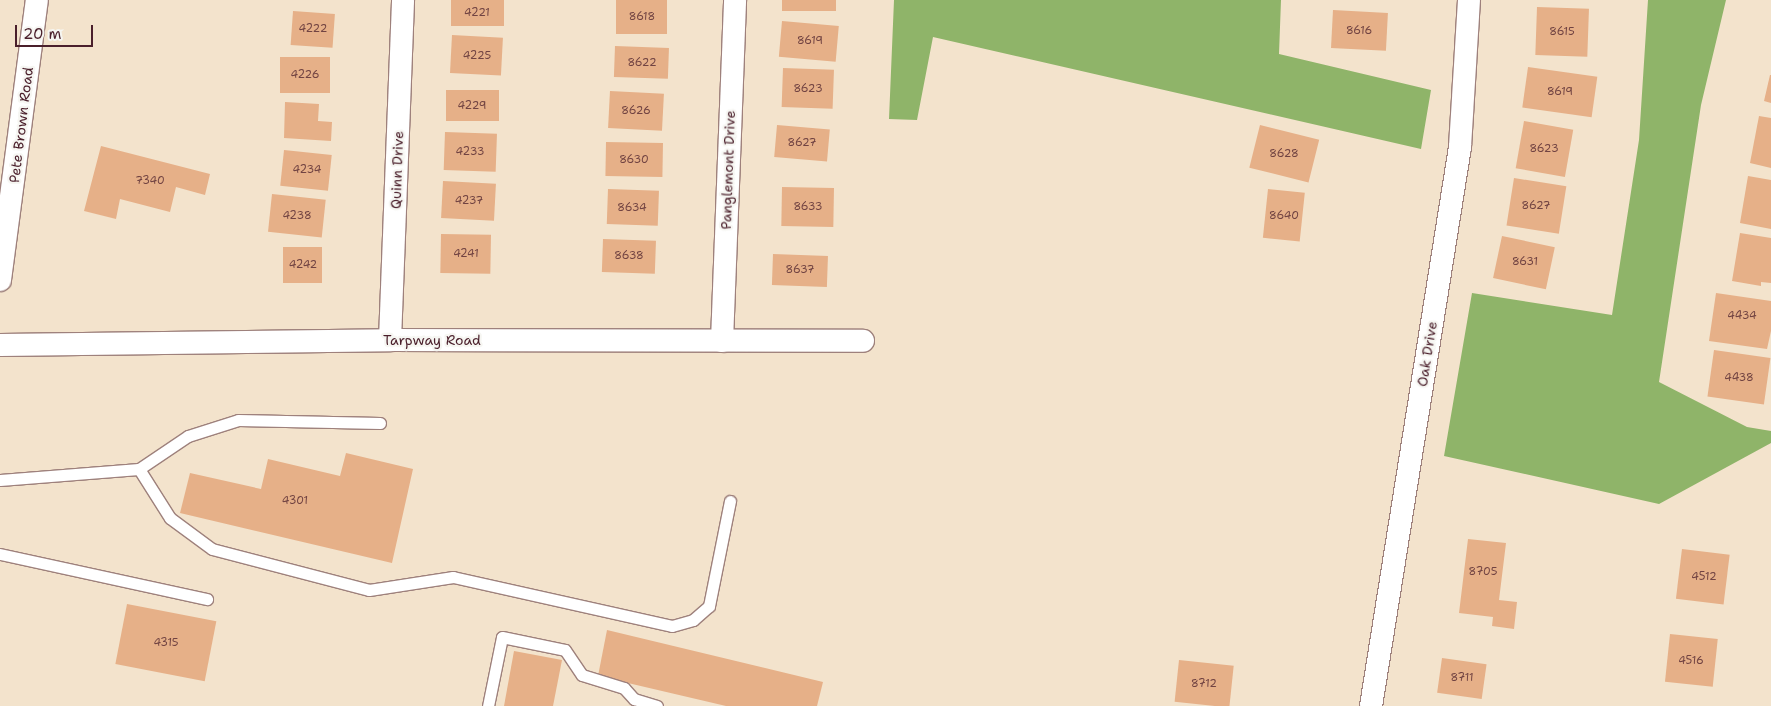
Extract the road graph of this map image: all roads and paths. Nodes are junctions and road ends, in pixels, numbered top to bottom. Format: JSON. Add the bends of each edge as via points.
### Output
{"nodes":[{"id":1,"x":36,"y":0,"type":"edge"},
{"id":2,"x":403,"y":0,"type":"edge"},
{"id":3,"x":735,"y":0,"type":"edge"},
{"id":4,"x":1469,"y":0,"type":"edge"},
{"id":5,"x":0,"y":280,"type":"edge"},
{"id":6,"x":390,"y":340,"type":"junction"},
{"id":7,"x":722,"y":341,"type":"junction"},
{"id":8,"x":863,"y":341,"type":"dead end"},
{"id":9,"x":0,"y":345,"type":"edge"},
{"id":10,"x":380,"y":423,"type":"dead end"},
{"id":11,"x":139,"y":469,"type":"junction"},
{"id":12,"x":0,"y":480,"type":"edge"},
{"id":13,"x":730,"y":501,"type":"dead end"},
{"id":14,"x":0,"y":554,"type":"edge"},
{"id":15,"x":207,"y":599,"type":"dead end"},
{"id":16,"x":488,"y":706,"type":"edge"},
{"id":17,"x":657,"y":706,"type":"edge"},
{"id":18,"x":1371,"y":706,"type":"edge"}],
"edges":[{"from":1,"to":5,"type":"street","name":"Pete Brown Road"},
{"from":2,"to":6,"type":"street","name":"Quinn Drive"},
{"from":3,"to":7,"type":"street","name":"Panglemont Drive"},
{"from":4,"to":18,"type":"street","name":"Oak Drive","via":[[1460,147]]},
{"from":6,"to":7,"type":"street","name":"Tarpway Road"},
{"from":6,"to":9,"type":"street","name":"Tarpway Road"},
{"from":7,"to":8,"type":"street","name":"Tarpway Road"},
{"from":10,"to":11,"type":"lane","via":[[238,420],[188,436]]},
{"from":11,"to":12,"type":"lane"},
{"from":11,"to":13,"type":"lane","via":[[170,518],[212,550],[369,590],[453,577],[672,626],[693,620],[709,606]]},
{"from":14,"to":15,"type":"lane"},
{"from":16,"to":17,"type":"lane","via":[[502,637],[565,650],[582,675],[624,688],[634,699]]}]}
